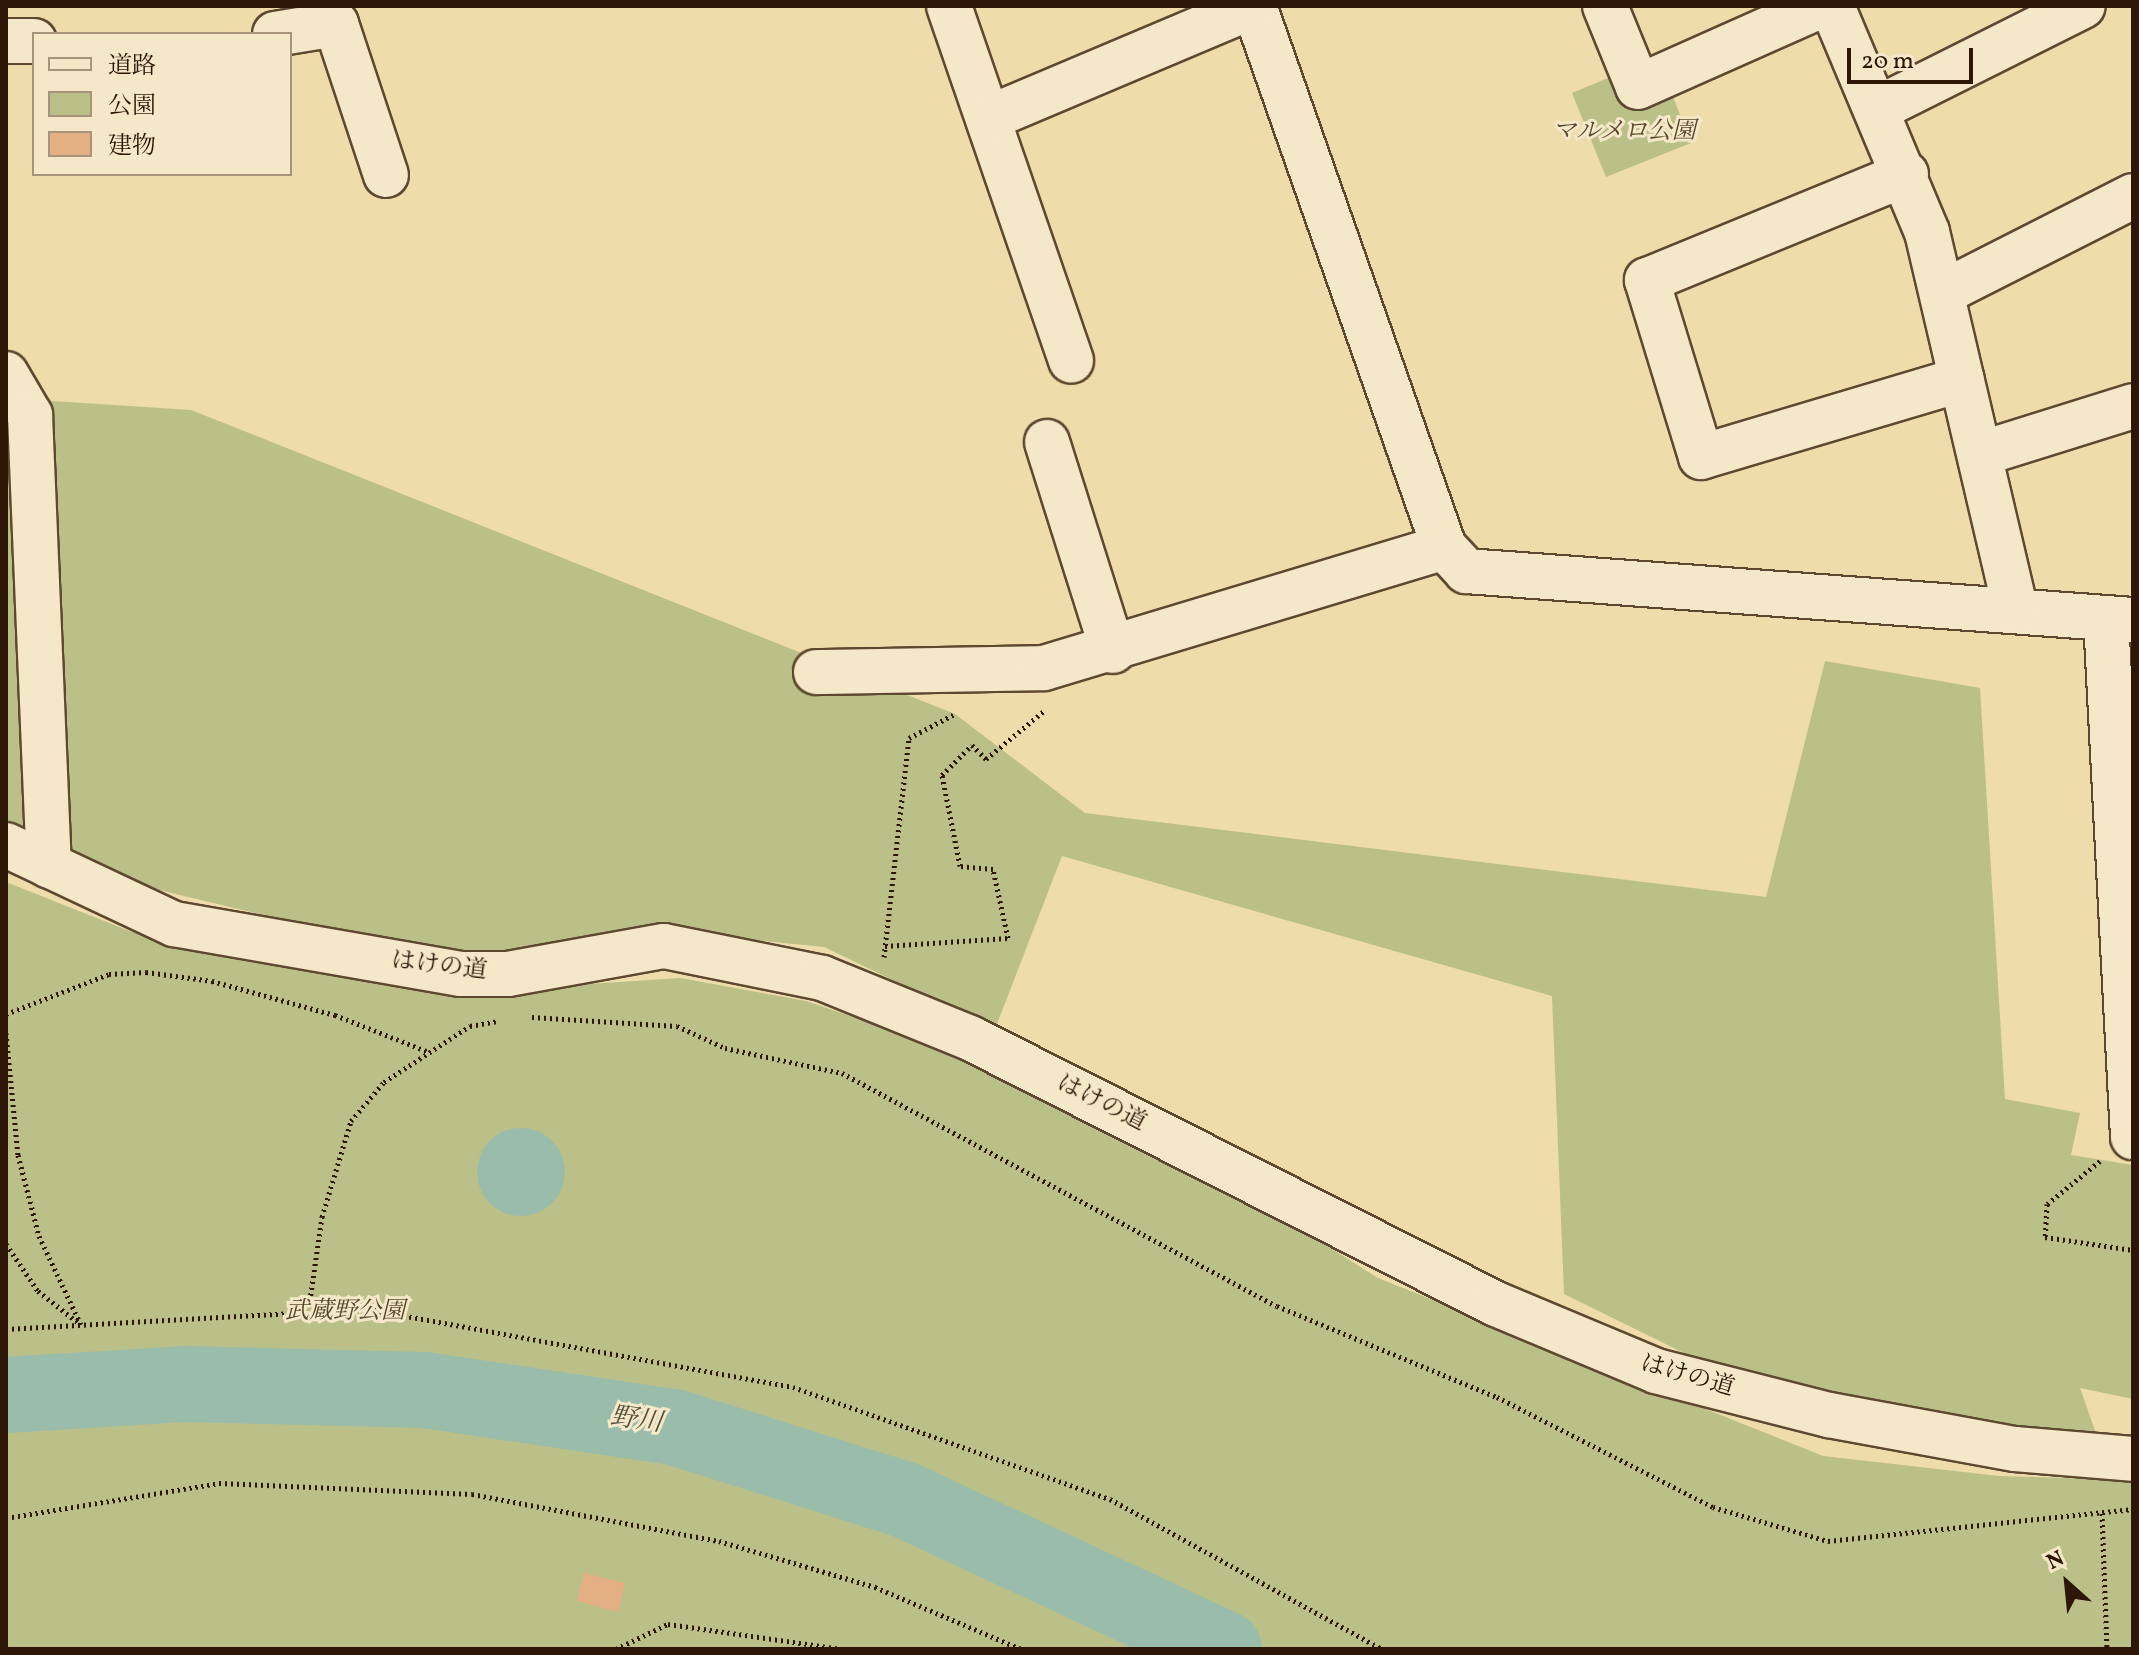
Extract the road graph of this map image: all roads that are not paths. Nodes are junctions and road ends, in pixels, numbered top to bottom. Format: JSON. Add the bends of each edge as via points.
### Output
{"nodes":[{"id":1,"x":949,"y":6,"type":"edge"},
{"id":2,"x":1254,"y":6,"type":"edge"},
{"id":3,"x":1605,"y":6,"type":"edge"},
{"id":4,"x":1820,"y":6,"type":"edge"},
{"id":5,"x":1832,"y":6,"type":"edge"},
{"id":6,"x":2083,"y":6,"type":"edge"},
{"id":7,"x":287,"y":32,"type":"edge"},
{"id":8,"x":6,"y":41,"type":"edge"},
{"id":9,"x":32,"y":41,"type":"edge"},
{"id":10,"x":1877,"y":109,"type":"junction"},
{"id":11,"x":991,"y":117,"type":"junction"},
{"id":12,"x":1906,"y":174,"type":"junction"},
{"id":13,"x":386,"y":175,"type":"dead end"},
{"id":14,"x":2133,"y":196,"type":"edge"},
{"id":15,"x":1942,"y":293,"type":"junction"},
{"id":16,"x":1071,"y":361,"type":"dead end"},
{"id":17,"x":6,"y":374,"type":"edge"},
{"id":18,"x":1962,"y":379,"type":"junction"},
{"id":19,"x":2133,"y":406,"type":"edge"},
{"id":20,"x":1047,"y":442,"type":"dead end"},
{"id":21,"x":1980,"y":454,"type":"junction"},
{"id":22,"x":1444,"y":547,"type":"junction"},
{"id":23,"x":2016,"y":610,"type":"junction"},
{"id":24,"x":2119,"y":619,"type":"edge"},
{"id":25,"x":1113,"y":651,"type":"junction"},
{"id":26,"x":816,"y":672,"type":"dead end"},
{"id":27,"x":6,"y":845,"type":"edge"},
{"id":28,"x":49,"y":866,"type":"junction"},
{"id":29,"x":2132,"y":1137,"type":"edge"},
{"id":30,"x":2133,"y":1459,"type":"edge"}],
"edges":[{"from":1,"to":11,"type":"street"},
{"from":2,"to":11,"type":"street"},
{"from":2,"to":22,"type":"street"},
{"from":3,"to":4,"type":"street","via":[[1638,87]]},
{"from":5,"to":10,"type":"street"},
{"from":6,"to":10,"type":"street"},
{"from":7,"to":13,"type":"street","via":[[336,24]]},
{"from":8,"to":9,"type":"street"},
{"from":10,"to":12,"type":"street"},
{"from":11,"to":16,"type":"street"},
{"from":12,"to":15,"type":"street"},
{"from":12,"to":18,"type":"street","via":[[1647,280],[1701,457]]},
{"from":14,"to":15,"type":"street"},
{"from":15,"to":18,"type":"street"},
{"from":17,"to":28,"type":"street","via":[[30,415]]},
{"from":18,"to":21,"type":"street"},
{"from":19,"to":21,"type":"street"},
{"from":20,"to":25,"type":"street"},
{"from":21,"to":23,"type":"street"},
{"from":22,"to":23,"type":"street","via":[[1466,571]]},
{"from":22,"to":25,"type":"street"},
{"from":23,"to":24,"type":"street"},
{"from":24,"to":29,"type":"street"},
{"from":25,"to":26,"type":"street","via":[[977,672]]},
{"from":27,"to":28,"type":"street","name":"はけの道"},
{"from":28,"to":30,"type":"street","name":"はけの道","via":[[174,924],[446,971],[508,974],[664,946],[822,978],[970,1038],[1496,1304],[1656,1371],[1829,1415],[2015,1449]]}]}
